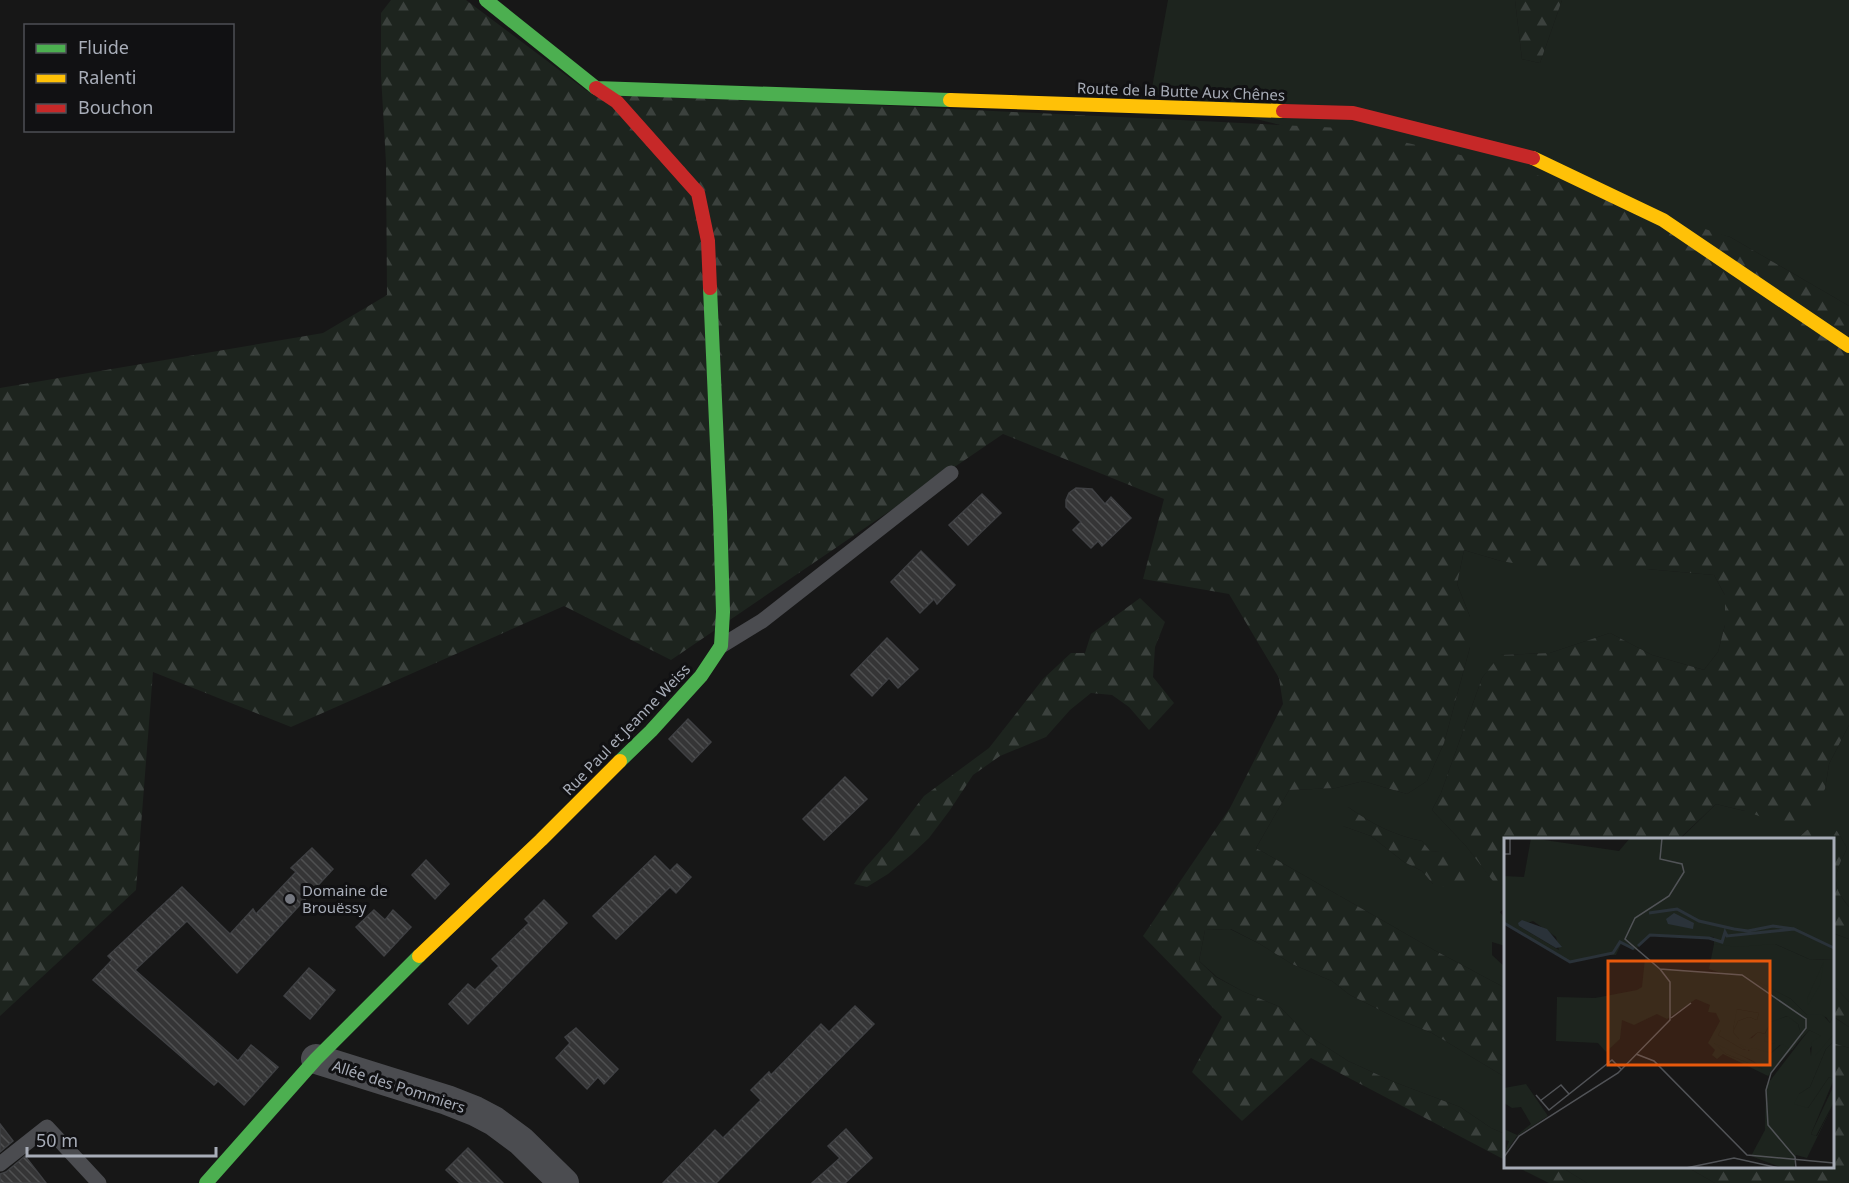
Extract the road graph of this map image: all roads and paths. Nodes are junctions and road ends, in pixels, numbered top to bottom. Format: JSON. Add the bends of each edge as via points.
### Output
{"nodes":[{"id":1,"x":486,"y":0,"type":"edge"},
{"id":2,"x":596,"y":88,"type":"junction"},
{"id":3,"x":1849,"y":346,"type":"edge"},
{"id":4,"x":951,"y":473,"type":"dead end"},
{"id":5,"x":721,"y":646,"type":"junction"},
{"id":6,"x":316,"y":1059,"type":"junction"},
{"id":7,"x":0,"y":1164,"type":"edge"},
{"id":8,"x":99,"y":1183,"type":"edge"},
{"id":9,"x":206,"y":1183,"type":"edge"},
{"id":10,"x":564,"y":1183,"type":"edge"}],
"edges":[{"from":1,"to":2,"type":"street"},
{"from":2,"to":3,"type":"street","name":"Route de la Butte Aux Chênes","via":[[1353,113],[1529,156],[1663,220]]},
{"from":2,"to":5,"type":"street","via":[[617,102],[698,193],[708,241],[720,512]]},
{"from":4,"to":5,"type":"lane","via":[[762,621]]},
{"from":5,"to":6,"type":"street","name":"Rue Paul et Jeanne Weiss","via":[[701,676],[651,731]]},
{"from":6,"to":9,"type":"street","name":"Rue Paul et Jeanne Weiss"},
{"from":6,"to":10,"type":"street","name":"Allée des Pommiers","via":[[475,1111],[521,1141]]},
{"from":7,"to":8,"type":"lane","via":[[47,1127]]}]}
